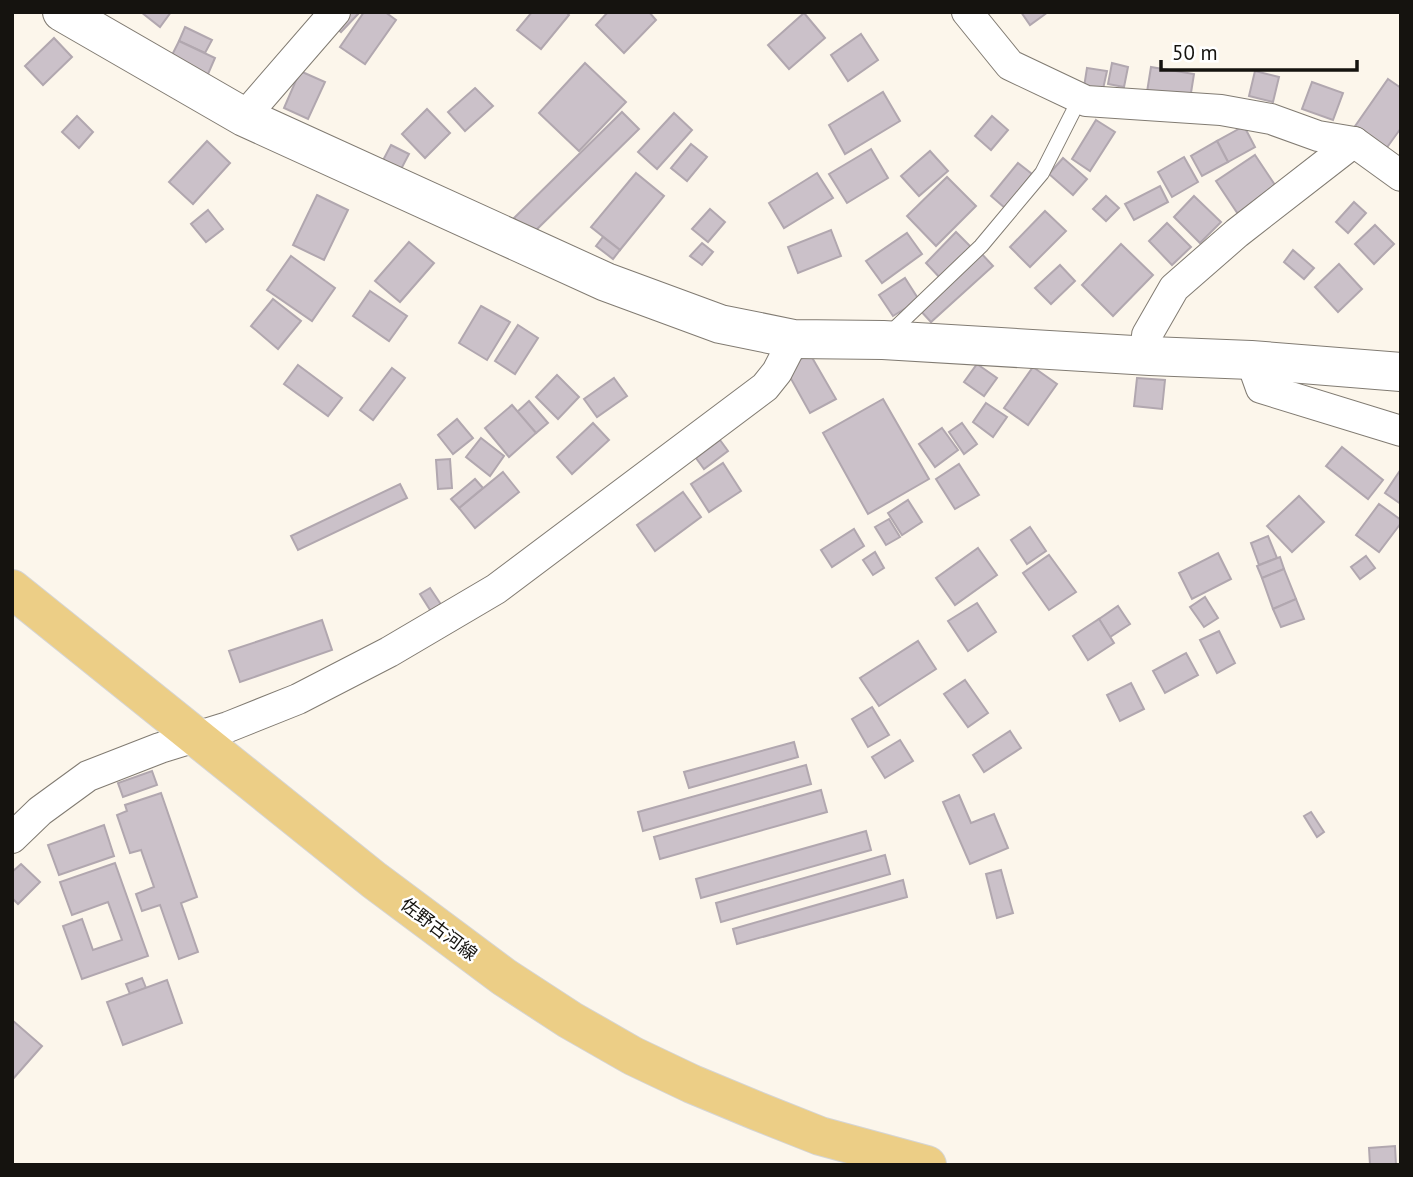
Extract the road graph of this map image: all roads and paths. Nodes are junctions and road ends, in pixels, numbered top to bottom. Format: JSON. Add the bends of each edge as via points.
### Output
{"nodes":[{"id":1,"x":62,"y":12,"type":"edge"},
{"id":2,"x":335,"y":12,"type":"edge"},
{"id":3,"x":967,"y":12,"type":"edge"},
{"id":4,"x":1080,"y":98,"type":"junction"},
{"id":5,"x":244,"y":117,"type":"junction"},
{"id":6,"x":1354,"y":142,"type":"junction"},
{"id":7,"x":1401,"y":176,"type":"edge"},
{"id":8,"x":794,"y":339,"type":"junction"},
{"id":9,"x":883,"y":340,"type":"junction"},
{"id":10,"x":1150,"y":356,"type":"junction"},
{"id":11,"x":1251,"y":360,"type":"junction"},
{"id":12,"x":1401,"y":372,"type":"edge"},
{"id":13,"x":1401,"y":431,"type":"edge"},
{"id":14,"x":12,"y":589,"type":"edge"},
{"id":15,"x":195,"y":737,"type":"junction"},
{"id":16,"x":12,"y":838,"type":"edge"},
{"id":17,"x":927,"y":1165,"type":"edge"}],
"edges":[{"from":1,"to":5,"type":"street"},
{"from":2,"to":5,"type":"street"},
{"from":3,"to":4,"type":"street","via":[[1010,65]]},
{"from":4,"to":6,"type":"street","via":[[1221,110]]},
{"from":4,"to":9,"type":"lane","via":[[1042,173],[981,246]]},
{"from":5,"to":8,"type":"street","via":[[606,282],[720,324]]},
{"from":6,"to":7,"type":"street"},
{"from":6,"to":10,"type":"street","via":[[1174,288],[1147,335]]},
{"from":8,"to":9,"type":"street"},
{"from":8,"to":15,"type":"street","via":[[765,387],[496,589],[298,699]]},
{"from":9,"to":10,"type":"street"},
{"from":10,"to":11,"type":"street"},
{"from":11,"to":12,"type":"street"},
{"from":11,"to":13,"type":"street","via":[[1261,388]]},
{"from":14,"to":15,"type":"main road","name":"佐野古河線"},
{"from":15,"to":16,"type":"street","via":[[88,776]]},
{"from":15,"to":17,"type":"main road","name":"佐野古河線","via":[[383,888],[503,977],[570,1020],[633,1056],[757,1111],[820,1136]]}]}
